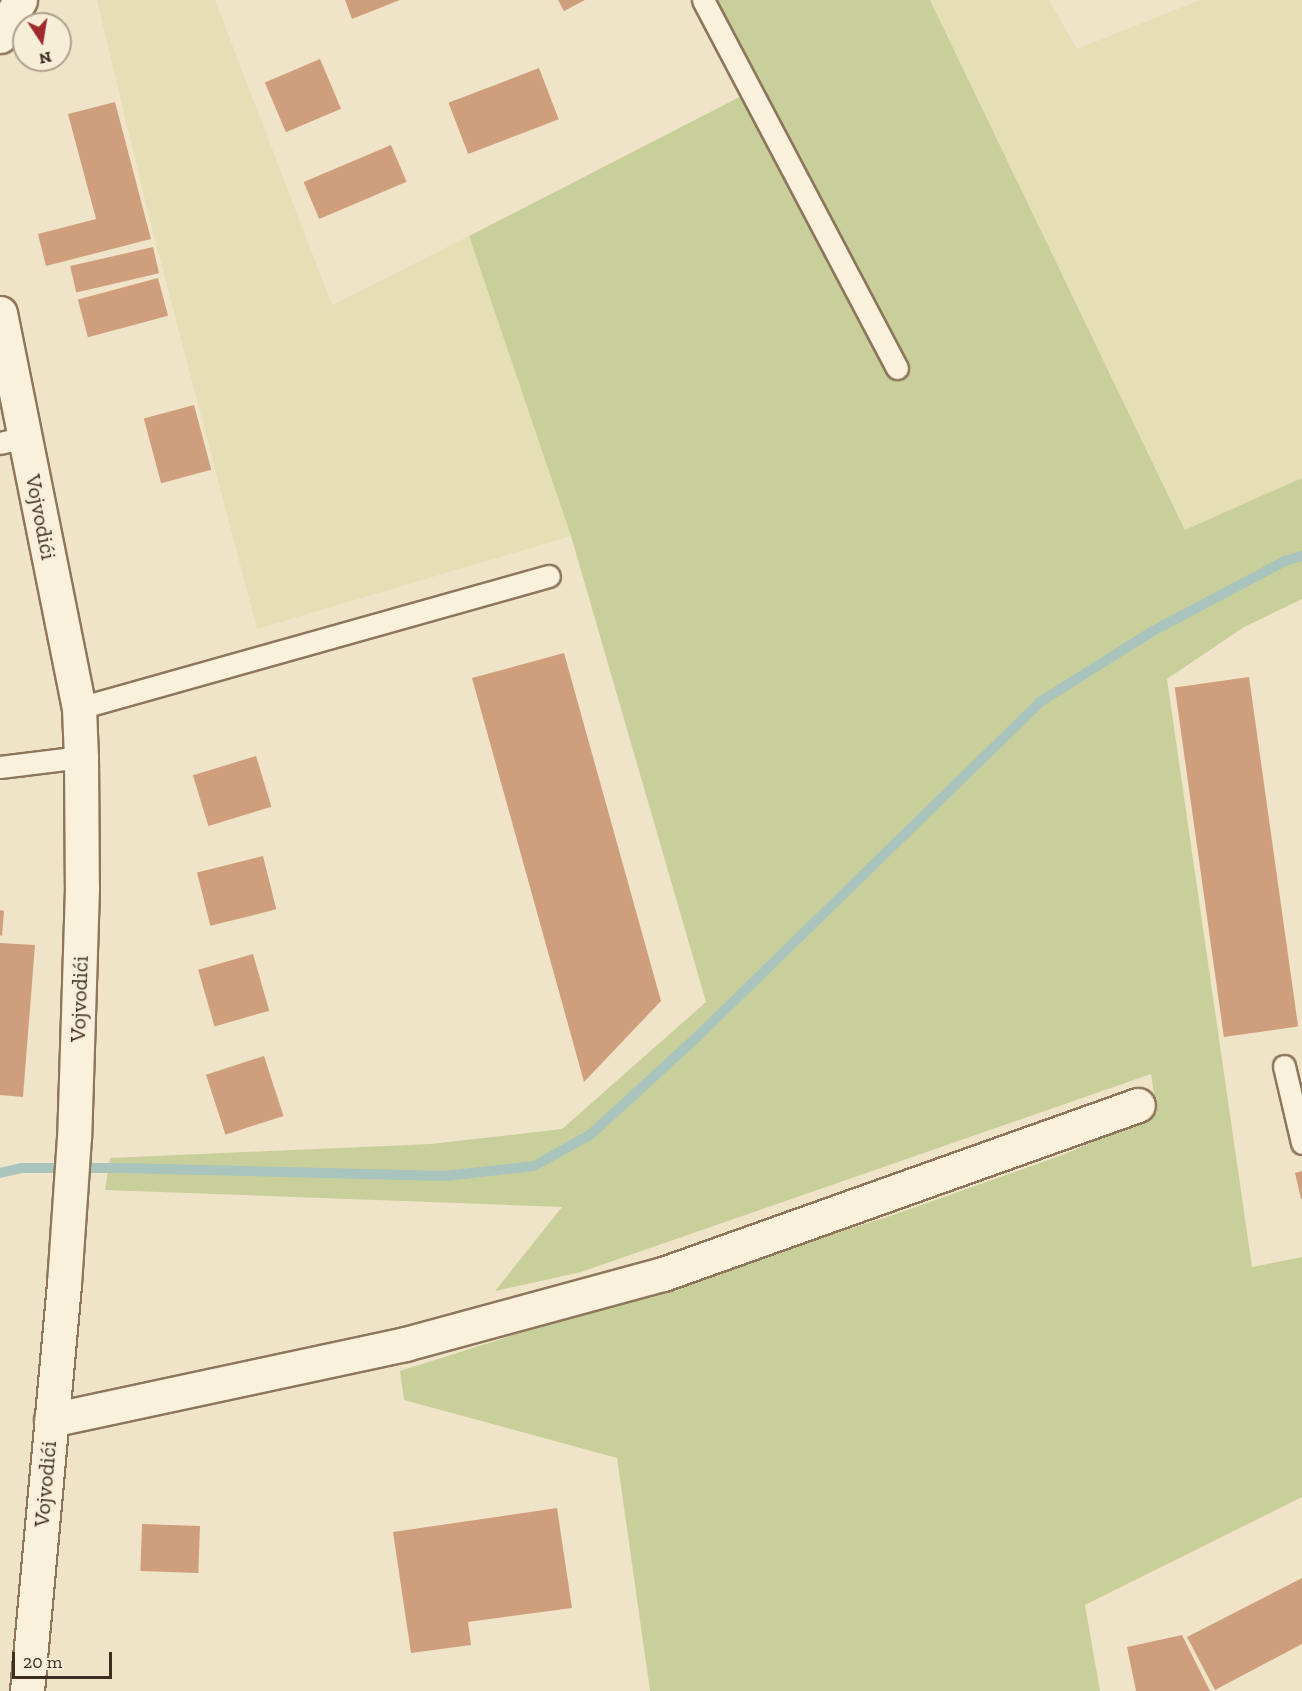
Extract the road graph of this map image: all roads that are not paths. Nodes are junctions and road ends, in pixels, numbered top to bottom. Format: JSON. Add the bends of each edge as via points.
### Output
{"nodes":[{"id":1,"x":20,"y":0,"type":"edge"},
{"id":2,"x":703,"y":0,"type":"edge"},
{"id":3,"x":0,"y":36,"type":"edge"},
{"id":4,"x":0,"y":313,"type":"edge"},
{"id":5,"x":3,"y":347,"type":"edge"},
{"id":6,"x":897,"y":368,"type":"dead end"},
{"id":7,"x":12,"y":440,"type":"edge"},
{"id":8,"x":549,"y":576,"type":"dead end"},
{"id":9,"x":79,"y":708,"type":"junction"},
{"id":10,"x":81,"y":758,"type":"junction"},
{"id":11,"x":0,"y":767,"type":"edge"},
{"id":12,"x":1284,"y":1066,"type":"dead end"},
{"id":13,"x":1138,"y":1105,"type":"dead end"},
{"id":14,"x":1302,"y":1143,"type":"edge"},
{"id":15,"x":51,"y":1420,"type":"junction"},
{"id":16,"x":27,"y":1691,"type":"edge"}],
"edges":[{"from":1,"to":3,"type":"street"},
{"from":2,"to":6,"type":"lane"},
{"from":4,"to":5,"type":"street","name":"Vojvodići"},
{"from":5,"to":7,"type":"street","name":"Vojvodići"},
{"from":7,"to":9,"type":"street","name":"Vojvodići"},
{"from":8,"to":9,"type":"lane"},
{"from":9,"to":10,"type":"street","name":"Vojvodići"},
{"from":10,"to":11,"type":"lane"},
{"from":10,"to":15,"type":"street","name":"Vojvodići","via":[[82,888],[74,1137]]},
{"from":12,"to":14,"type":"lane"},
{"from":13,"to":15,"type":"street","via":[[663,1274],[405,1344]]},
{"from":15,"to":16,"type":"street","name":"Vojvodići"}]}
